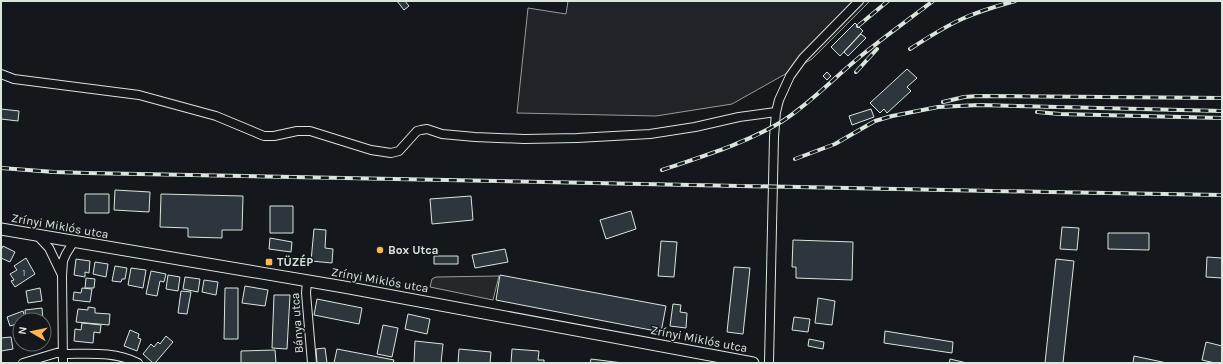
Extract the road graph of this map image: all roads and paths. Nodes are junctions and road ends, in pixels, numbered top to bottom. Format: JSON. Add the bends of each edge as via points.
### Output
{"nodes":[{"id":1,"x":859,"y":1,"type":"edge"},
{"id":2,"x":1,"y":74,"type":"edge"},
{"id":3,"x":776,"y":112,"type":"junction"},
{"id":4,"x":1,"y":229,"type":"edge"},
{"id":5,"x":37,"y":235,"type":"junction"},
{"id":6,"x":74,"y":241,"type":"junction"},
{"id":7,"x":62,"y":276,"type":"junction"},
{"id":8,"x":307,"y":281,"type":"junction"},
{"id":9,"x":63,"y":352,"type":"junction"},
{"id":10,"x":23,"y":363,"type":"edge"},
{"id":11,"x":63,"y":363,"type":"edge"},
{"id":12,"x":138,"y":363,"type":"edge"},
{"id":13,"x":312,"y":363,"type":"edge"},
{"id":14,"x":753,"y":363,"type":"edge"},
{"id":15,"x":769,"y":363,"type":"edge"}],
"edges":[{"from":1,"to":3,"type":"street","via":[[796,66],[784,87]]},
{"from":2,"to":3,"type":"street","via":[[14,79],[153,98],[216,116],[264,136],[310,130],[371,150],[391,153],[399,151],[416,131],[427,129],[442,134],[475,137],[577,138],[650,134]]},
{"from":3,"to":15,"type":"street"},
{"from":4,"to":5,"type":"main road","name":"Zrínyi Miklós utca"},
{"from":5,"to":6,"type":"main road","name":"Zrínyi Miklós utca"},
{"from":5,"to":7,"type":"street","via":[[49,248]]},
{"from":6,"to":7,"type":"street","via":[[63,261]]},
{"from":6,"to":8,"type":"main road","name":"Zrínyi Miklós utca"},
{"from":7,"to":9,"type":"street"},
{"from":8,"to":13,"type":"street","name":"Bánya utca"},
{"from":8,"to":14,"type":"main road","name":"Zrínyi Miklós utca"},
{"from":9,"to":10,"type":"street"},
{"from":9,"to":11,"type":"street"},
{"from":9,"to":12,"type":"street","via":[[121,356]]}]}
